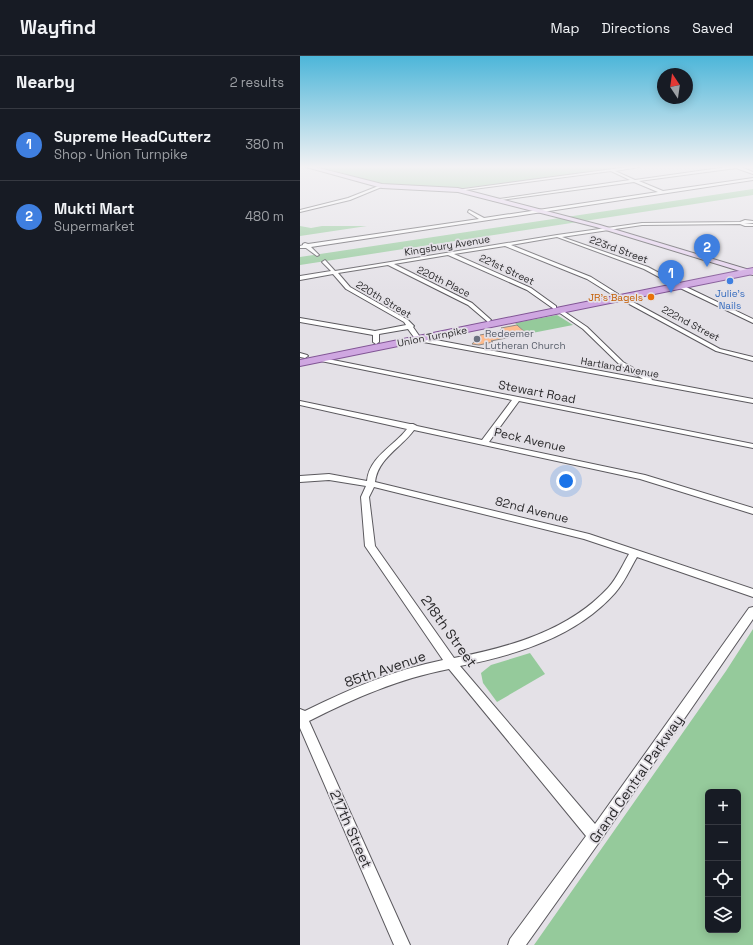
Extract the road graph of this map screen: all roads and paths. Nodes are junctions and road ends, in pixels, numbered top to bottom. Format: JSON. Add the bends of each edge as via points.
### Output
{"nodes":[{"id":1,"x":525,"y":208,"type":"edge"},
{"id":2,"x":551,"y":208,"type":"edge"},
{"id":3,"x":469,"y":211,"type":"dead end"},
{"id":4,"x":534,"y":211,"type":"junction"},
{"id":5,"x":483,"y":219,"type":"junction"},
{"id":6,"x":752,"y":222,"type":"edge"},
{"id":7,"x":608,"y":230,"type":"junction"},
{"id":8,"x":557,"y":236,"type":"junction"},
{"id":9,"x":300,"y":241,"type":"edge"},
{"id":10,"x":506,"y":244,"type":"junction"},
{"id":11,"x":308,"y":246,"type":"junction"},
{"id":12,"x":300,"y":247,"type":"edge"},
{"id":13,"x":449,"y":254,"type":"junction"},
{"id":14,"x":317,"y":255,"type":"dead end"},
{"id":15,"x":325,"y":262,"type":"dead end"},
{"id":16,"x":388,"y":263,"type":"junction"},
{"id":17,"x":750,"y":271,"type":"edge"},
{"id":18,"x":333,"y":272,"type":"junction"},
{"id":19,"x":300,"y":278,"type":"edge"},
{"id":20,"x":677,"y":285,"type":"junction"},
{"id":21,"x":619,"y":296,"type":"junction"},
{"id":22,"x":556,"y":309,"type":"junction"},
{"id":23,"x":300,"y":320,"type":"edge"},
{"id":24,"x":488,"y":320,"type":"junction"},
{"id":25,"x":753,"y":320,"type":"edge"},
{"id":26,"x":415,"y":333,"type":"junction"},
{"id":27,"x":375,"y":338,"type":"junction"},
{"id":28,"x":301,"y":358,"type":"edge"},
{"id":29,"x":318,"y":359,"type":"junction"},
{"id":30,"x":753,"y":359,"type":"edge"},
{"id":31,"x":621,"y":364,"type":"junction"},
{"id":32,"x":599,"y":373,"type":"junction"},
{"id":33,"x":667,"y":385,"type":"junction"},
{"id":34,"x":517,"y":400,"type":"junction"},
{"id":35,"x":753,"y":401,"type":"edge"},
{"id":36,"x":300,"y":403,"type":"edge"},
{"id":37,"x":413,"y":426,"type":"junction"},
{"id":38,"x":485,"y":442,"type":"junction"},
{"id":39,"x":753,"y":446,"type":"edge"},
{"id":40,"x":300,"y":479,"type":"edge"},
{"id":41,"x":371,"y":484,"type":"junction"},
{"id":42,"x":753,"y":511,"type":"edge"},
{"id":43,"x":635,"y":552,"type":"junction"},
{"id":44,"x":753,"y":593,"type":"edge"},
{"id":45,"x":753,"y":611,"type":"edge"},
{"id":46,"x":452,"y":664,"type":"junction"},
{"id":47,"x":301,"y":717,"type":"edge"},
{"id":48,"x":595,"y":836,"type":"junction"},
{"id":49,"x":402,"y":945,"type":"edge"},
{"id":50,"x":516,"y":945,"type":"edge"}],
"edges":[{"from":1,"to":4,"type":"main road"},
{"from":2,"to":4,"type":"street"},
{"from":3,"to":5,"type":"street"},
{"from":4,"to":5,"type":"street"},
{"from":4,"to":7,"type":"main road"},
{"from":5,"to":11,"type":"street"},
{"from":6,"to":7,"type":"street","name":"Kingsbury Avenue","via":[[642,224]]},
{"from":7,"to":8,"type":"street","name":"Kingsbury Avenue"},
{"from":7,"to":17,"type":"main road"},
{"from":8,"to":10,"type":"street","name":"Kingsbury Avenue"},
{"from":8,"to":20,"type":"street","name":"223rd Street","via":[[646,268]]},
{"from":9,"to":11,"type":"street"},
{"from":10,"to":13,"type":"street","name":"Kingsbury Avenue"},
{"from":10,"to":21,"type":"street","name":"222nd Street","via":[[590,278]]},
{"from":11,"to":12,"type":"street"},
{"from":11,"to":14,"type":"street"},
{"from":13,"to":16,"type":"street","name":"Kingsbury Avenue"},
{"from":13,"to":22,"type":"street","name":"221st Street","via":[[529,289]]},
{"from":15,"to":18,"type":"street","name":"220th Street"},
{"from":16,"to":18,"type":"street","name":"Kingsbury Avenue"},
{"from":16,"to":24,"type":"street","name":"220th Place","via":[[470,304]]},
{"from":17,"to":20,"type":"main road","name":"Union Turnpike"},
{"from":18,"to":19,"type":"street","name":"Kingsbury Avenue"},
{"from":18,"to":26,"type":"street","name":"220th Street","via":[[348,288],[406,321]]},
{"from":20,"to":21,"type":"main road","name":"Union Turnpike"},
{"from":20,"to":25,"type":"street","name":"223rd Street"},
{"from":21,"to":22,"type":"main road","name":"Union Turnpike"},
{"from":21,"to":30,"type":"street","name":"222nd Street","via":[[718,350]]},
{"from":22,"to":24,"type":"main road","name":"Union Turnpike"},
{"from":22,"to":26,"type":"main road","name":"Union Turnpike"},
{"from":22,"to":31,"type":"street","name":"221st Street","via":[[585,328]]},
{"from":23,"to":27,"type":"street"},
{"from":24,"to":26,"type":"main road","name":"Union Turnpike"},
{"from":26,"to":27,"type":"main road","name":"Union Turnpike"},
{"from":26,"to":29,"type":"main road","name":"Union Turnpike"},
{"from":26,"to":32,"type":"street","name":"Hartland Avenue"},
{"from":27,"to":28,"type":"main road","name":"Union Turnpike"},
{"from":28,"to":29,"type":"main road","name":"Union Turnpike"},
{"from":29,"to":34,"type":"street","name":"Stewart Road"},
{"from":31,"to":32,"type":"street","via":[[612,370]]},
{"from":31,"to":33,"type":"street","name":"221st Street"},
{"from":32,"to":33,"type":"street","name":"Hartland Avenue"},
{"from":33,"to":35,"type":"street","name":"Hartland Avenue"},
{"from":34,"to":38,"type":"street"},
{"from":34,"to":39,"type":"street","name":"Stewart Road"},
{"from":36,"to":37,"type":"street","name":"Peck Avenue"},
{"from":37,"to":38,"type":"street","name":"Peck Avenue"},
{"from":37,"to":41,"type":"street","name":"218th Street","via":[[386,453],[372,473]]},
{"from":38,"to":42,"type":"street","name":"Peck Avenue","via":[[642,477]]},
{"from":40,"to":41,"type":"street","name":"82nd Avenue","via":[[329,477]]},
{"from":41,"to":43,"type":"street","name":"82nd Avenue","via":[[586,536]]},
{"from":41,"to":46,"type":"street","name":"218th Street","via":[[365,497],[370,546]]},
{"from":43,"to":44,"type":"street","name":"82nd Avenue"},
{"from":43,"to":46,"type":"street","name":"85th Avenue","via":[[611,590],[565,627],[530,642]]},
{"from":45,"to":48,"type":"street","name":"Grand Central Parkway"},
{"from":46,"to":47,"type":"street","name":"85th Avenue","via":[[414,671]]},
{"from":46,"to":48,"type":"street","name":"218th Street"},
{"from":47,"to":49,"type":"street","name":"217th Street"},
{"from":48,"to":50,"type":"street","name":"Grand Central Parkway"}]}
